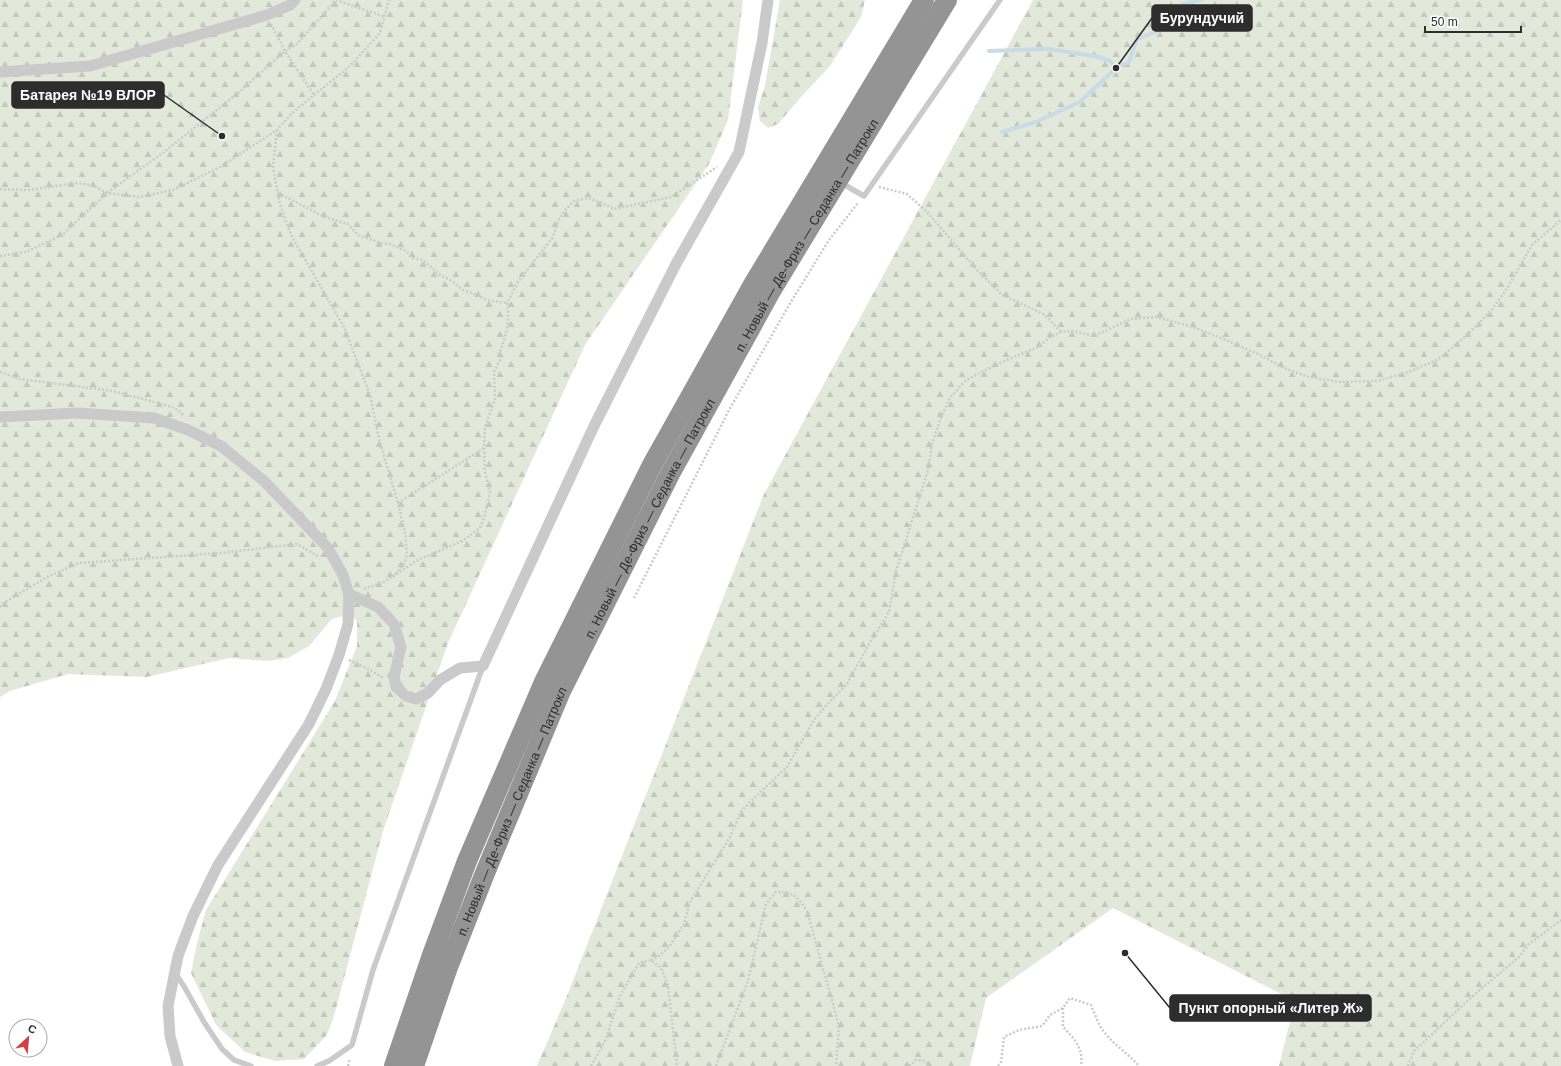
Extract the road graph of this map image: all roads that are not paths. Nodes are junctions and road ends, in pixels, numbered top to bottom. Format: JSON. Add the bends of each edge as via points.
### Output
{"nodes":[{"id":1,"x":295,"y":0,"type":"edge"},
{"id":2,"x":768,"y":0,"type":"edge"},
{"id":3,"x":924,"y":0,"type":"edge"},
{"id":4,"x":947,"y":0,"type":"edge"},
{"id":5,"x":1000,"y":0,"type":"edge"},
{"id":6,"x":0,"y":72,"type":"edge"},
{"id":7,"x":843,"y":184,"type":"dead end"},
{"id":8,"x":0,"y":417,"type":"edge"},
{"id":9,"x":349,"y":594,"type":"junction"},
{"id":10,"x":483,"y":666,"type":"junction"},
{"id":11,"x":174,"y":971,"type":"junction"},
{"id":12,"x":178,"y":1066,"type":"edge"},
{"id":13,"x":251,"y":1066,"type":"edge"},
{"id":14,"x":317,"y":1066,"type":"edge"},
{"id":15,"x":394,"y":1066,"type":"edge"},
{"id":16,"x":414,"y":1066,"type":"edge"}],
"edges":[{"from":1,"to":6,"type":"street","via":[[290,5],[266,14],[90,66]]},
{"from":2,"to":10,"type":"street","via":[[762,43],[739,152],[676,264],[594,426]]},
{"from":3,"to":15,"type":"highway","name":"п. Новый — Де-Фриз — Седанка — Патрокл","via":[[754,283],[667,438],[544,682],[467,861]]},
{"from":4,"to":16,"type":"highway","name":"п. Новый — Де-Фриз — Седанка — Патрокл","via":[[772,291],[670,474],[561,691],[448,967]]},
{"from":5,"to":7,"type":"lane","via":[[864,196]]},
{"from":8,"to":9,"type":"street","via":[[78,412],[154,418],[188,430],[221,446],[264,482],[328,548],[343,575]]},
{"from":9,"to":10,"type":"street","via":[[378,608],[394,624],[400,647],[394,677],[396,687],[406,696],[416,699],[428,693],[440,680],[460,668]]},
{"from":9,"to":11,"type":"street","via":[[348,624],[326,689],[309,724],[218,865],[193,916]]},
{"from":10,"to":14,"type":"lane","via":[[373,970],[352,1046]]},
{"from":11,"to":12,"type":"street","via":[[168,1006],[170,1036]]},
{"from":11,"to":13,"type":"lane","via":[[222,1049],[234,1060]]}]}
